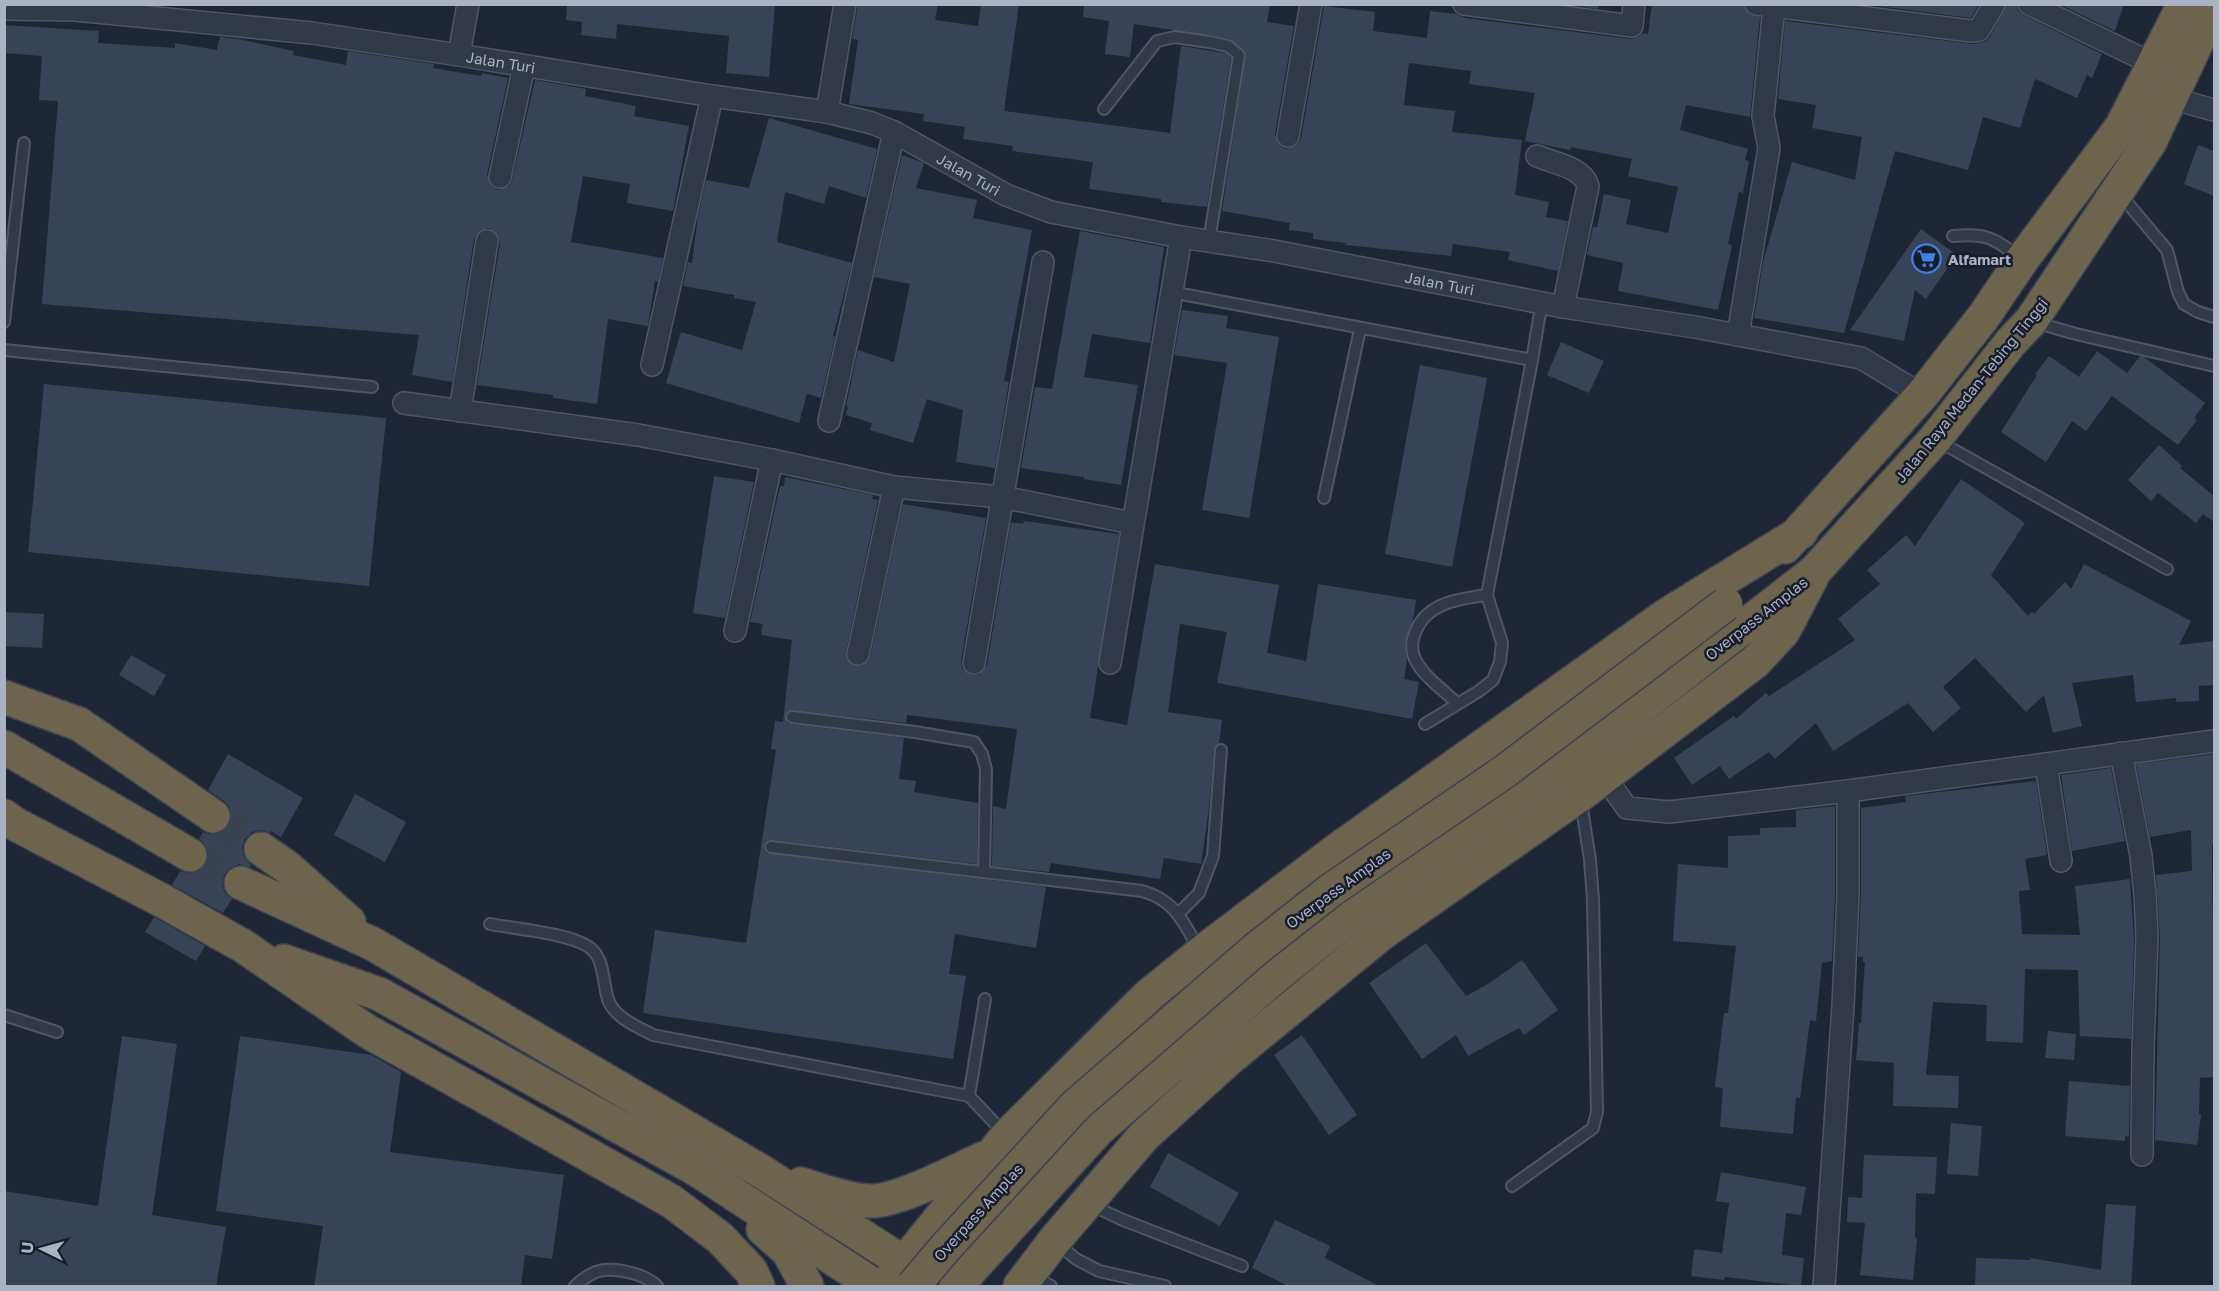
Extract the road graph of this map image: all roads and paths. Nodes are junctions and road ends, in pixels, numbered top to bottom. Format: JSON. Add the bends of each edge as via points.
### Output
{"nodes":[{"id":1,"x":468,"y":4,"type":"edge"},
{"id":2,"x":845,"y":4,"type":"edge"},
{"id":3,"x":1311,"y":4,"type":"edge"},
{"id":4,"x":1464,"y":4,"type":"edge"},
{"id":5,"x":1634,"y":4,"type":"edge"},
{"id":6,"x":1994,"y":4,"type":"edge"},
{"id":7,"x":2029,"y":4,"type":"edge"},
{"id":8,"x":1765,"y":6,"type":"edge"},
{"id":9,"x":4,"y":9,"type":"edge"},
{"id":10,"x":2206,"y":13,"type":"edge"},
{"id":11,"x":459,"y":55,"type":"junction"},
{"id":12,"x":2155,"y":65,"type":"junction"},
{"id":13,"x":524,"y":66,"type":"junction"},
{"id":14,"x":712,"y":96,"type":"junction"},
{"id":15,"x":2170,"y":98,"type":"junction"},
{"id":16,"x":1104,"y":109,"type":"dead end"},
{"id":17,"x":2214,"y":110,"type":"edge"},
{"id":18,"x":827,"y":112,"type":"junction"},
{"id":19,"x":894,"y":132,"type":"junction"},
{"id":20,"x":1288,"y":136,"type":"dead end"},
{"id":21,"x":24,"y":143,"type":"dead end"},
{"id":22,"x":1537,"y":156,"type":"dead end"},
{"id":23,"x":500,"y":177,"type":"dead end"},
{"id":24,"x":2118,"y":192,"type":"junction"},
{"id":25,"x":1953,"y":236,"type":"dead end"},
{"id":26,"x":1181,"y":237,"type":"junction"},
{"id":27,"x":488,"y":241,"type":"dead end"},
{"id":28,"x":1209,"y":241,"type":"junction"},
{"id":29,"x":2022,"y":260,"type":"junction"},
{"id":30,"x":1043,"y":262,"type":"dead end"},
{"id":31,"x":1171,"y":292,"type":"junction"},
{"id":32,"x":1542,"y":302,"type":"junction"},
{"id":33,"x":1563,"y":307,"type":"junction"},
{"id":34,"x":2214,"y":317,"type":"edge"},
{"id":35,"x":2031,"y":321,"type":"junction"},
{"id":36,"x":4,"y":322,"type":"edge"},
{"id":37,"x":1360,"y":329,"type":"junction"},
{"id":38,"x":1738,"y":335,"type":"junction"},
{"id":39,"x":4,"y":350,"type":"edge"},
{"id":40,"x":1532,"y":360,"type":"junction"},
{"id":41,"x":652,"y":365,"type":"dead end"},
{"id":42,"x":2214,"y":366,"type":"edge"},
{"id":43,"x":372,"y":387,"type":"dead end"},
{"id":44,"x":1922,"y":395,"type":"junction"},
{"id":45,"x":404,"y":403,"type":"dead end"},
{"id":46,"x":460,"y":411,"type":"junction"},
{"id":47,"x":830,"y":421,"type":"dead end"},
{"id":48,"x":1935,"y":440,"type":"junction"},
{"id":49,"x":772,"y":460,"type":"junction"},
{"id":50,"x":894,"y":487,"type":"junction"},
{"id":51,"x":1002,"y":497,"type":"junction"},
{"id":52,"x":1324,"y":498,"type":"dead end"},
{"id":53,"x":1132,"y":523,"type":"junction"},
{"id":54,"x":1801,"y":532,"type":"junction"},
{"id":55,"x":2167,"y":569,"type":"dead end"},
{"id":56,"x":1814,"y":572,"type":"junction"},
{"id":57,"x":1487,"y":595,"type":"junction"},
{"id":58,"x":1735,"y":616,"type":"junction"},
{"id":59,"x":735,"y":631,"type":"dead end"},
{"id":60,"x":858,"y":654,"type":"dead end"},
{"id":61,"x":974,"y":663,"type":"dead end"},
{"id":62,"x":1110,"y":663,"type":"dead end"},
{"id":63,"x":4,"y":697,"type":"edge"},
{"id":64,"x":1457,"y":703,"type":"junction"},
{"id":65,"x":792,"y":717,"type":"dead end"},
{"id":66,"x":1425,"y":724,"type":"dead end"},
{"id":67,"x":2214,"y":741,"type":"edge"},
{"id":68,"x":4,"y":747,"type":"edge"},
{"id":69,"x":1221,"y":750,"type":"dead end"},
{"id":70,"x":2121,"y":753,"type":"junction"},
{"id":71,"x":2046,"y":764,"type":"junction"},
{"id":72,"x":1592,"y":786,"type":"junction"},
{"id":73,"x":1848,"y":791,"type":"junction"},
{"id":74,"x":4,"y":816,"type":"edge"},
{"id":75,"x":213,"y":816,"type":"tunnel mouth"},
{"id":76,"x":771,"y":847,"type":"dead end"},
{"id":77,"x":261,"y":849,"type":"tunnel mouth"},
{"id":78,"x":190,"y":855,"type":"tunnel mouth"},
{"id":79,"x":2061,"y":861,"type":"dead end"},
{"id":80,"x":984,"y":872,"type":"junction"},
{"id":81,"x":241,"y":883,"type":"tunnel mouth"},
{"id":82,"x":1179,"y":913,"type":"junction"},
{"id":83,"x":490,"y":924,"type":"dead end"},
{"id":84,"x":373,"y":944,"type":"junction"},
{"id":85,"x":243,"y":946,"type":"junction"},
{"id":86,"x":1201,"y":953,"type":"junction"},
{"id":87,"x":985,"y":999,"type":"dead end"},
{"id":88,"x":4,"y":1015,"type":"edge"},
{"id":89,"x":57,"y":1032,"type":"dead end"},
{"id":90,"x":969,"y":1096,"type":"junction"},
{"id":91,"x":998,"y":1146,"type":"junction"},
{"id":92,"x":2142,"y":1155,"type":"dead end"},
{"id":93,"x":694,"y":1168,"type":"junction"},
{"id":94,"x":759,"y":1170,"type":"junction"},
{"id":95,"x":1512,"y":1186,"type":"dead end"},
{"id":96,"x":1087,"y":1203,"type":"junction"},
{"id":97,"x":1054,"y":1241,"type":"junction"},
{"id":98,"x":1242,"y":1266,"type":"dead end"},
{"id":99,"x":900,"y":1279,"type":"edge"},
{"id":100,"x":1033,"y":1282,"type":"edge"},
{"id":101,"x":574,"y":1287,"type":"edge"},
{"id":102,"x":657,"y":1287,"type":"edge"},
{"id":103,"x":758,"y":1287,"type":"edge"},
{"id":104,"x":807,"y":1287,"type":"edge"},
{"id":105,"x":875,"y":1287,"type":"edge"},
{"id":106,"x":944,"y":1287,"type":"edge"},
{"id":107,"x":956,"y":1287,"type":"edge"},
{"id":108,"x":1165,"y":1287,"type":"edge"},
{"id":109,"x":1824,"y":1287,"type":"edge"}],
"edges":[{"from":1,"to":11,"type":"street"},
{"from":2,"to":18,"type":"street"},
{"from":3,"to":20,"type":"street"},
{"from":4,"to":5,"type":"street","via":[[1632,26]]},
{"from":6,"to":8,"type":"street","via":[[1979,30],[1971,31]]},
{"from":7,"to":12,"type":"street"},
{"from":8,"to":38,"type":"street","via":[[1763,116],[1769,148]]},
{"from":9,"to":11,"type":"street","name":"Jalan Turi","via":[[75,10],[312,33]]},
{"from":10,"to":12,"type":"highway","name":"Jalan Raya Medan-Tebing Tinggi"},
{"from":10,"to":15,"type":"highway","name":"Jalan Raya Medan-Tebing Tinggi"},
{"from":11,"to":13,"type":"street","name":"Jalan Turi"},
{"from":12,"to":29,"type":"highway","name":"Jalan Raya Medan-Tebing Tinggi","via":[[2122,126]]},
{"from":13,"to":14,"type":"street","name":"Jalan Turi"},
{"from":13,"to":23,"type":"street"},
{"from":14,"to":18,"type":"street","name":"Jalan Turi"},
{"from":14,"to":41,"type":"street"},
{"from":15,"to":17,"type":"street"},
{"from":15,"to":24,"type":"highway","name":"Jalan Raya Medan-Tebing Tinggi","via":[[2150,142]]},
{"from":16,"to":28,"type":"lane","via":[[1157,41],[1175,37],[1209,42],[1228,46],[1239,55]]},
{"from":18,"to":19,"type":"street","name":"Jalan Turi"},
{"from":19,"to":26,"type":"street","name":"Jalan Turi","via":[[1006,195],[1051,212]]},
{"from":19,"to":47,"type":"street"},
{"from":21,"to":36,"type":"lane"},
{"from":22,"to":33,"type":"street","via":[[1579,173],[1588,186]]},
{"from":24,"to":34,"type":"lane","via":[[2167,250],[2184,304]]},
{"from":24,"to":35,"type":"highway","name":"Jalan Raya Medan-Tebing Tinggi"},
{"from":25,"to":29,"type":"lane","via":[[1993,238]]},
{"from":26,"to":28,"type":"street","name":"Jalan Turi"},
{"from":26,"to":31,"type":"street"},
{"from":27,"to":46,"type":"street"},
{"from":28,"to":32,"type":"street","name":"Jalan Turi"},
{"from":29,"to":44,"type":"highway","name":"Jalan Raya Medan-Tebing Tinggi"},
{"from":30,"to":51,"type":"street"},
{"from":31,"to":37,"type":"lane"},
{"from":31,"to":53,"type":"street"},
{"from":32,"to":33,"type":"street","name":"Jalan Turi"},
{"from":32,"to":40,"type":"lane"},
{"from":33,"to":38,"type":"street","name":"Jalan Turi"},
{"from":35,"to":42,"type":"lane"},
{"from":35,"to":48,"type":"highway","name":"Jalan Raya Medan-Tebing Tinggi"},
{"from":37,"to":40,"type":"lane"},
{"from":37,"to":52,"type":"lane"},
{"from":38,"to":44,"type":"street","name":"Jalan Turi","via":[[1861,358]]},
{"from":39,"to":43,"type":"lane"},
{"from":40,"to":57,"type":"lane"},
{"from":44,"to":54,"type":"highway","name":"Jalan Raya Medan-Tebing Tinggi"},
{"from":45,"to":46,"type":"street"},
{"from":46,"to":49,"type":"street","via":[[638,435]]},
{"from":48,"to":55,"type":"lane"},
{"from":48,"to":56,"type":"highway","name":"Jalan Raya Medan-Tebing Tinggi"},
{"from":49,"to":50,"type":"street"},
{"from":49,"to":59,"type":"street"},
{"from":50,"to":51,"type":"street"},
{"from":50,"to":60,"type":"street"},
{"from":51,"to":53,"type":"street"},
{"from":51,"to":61,"type":"street"},
{"from":53,"to":62,"type":"street"},
{"from":54,"to":58,"type":"highway","name":"Overpass Amplas"},
{"from":54,"to":86,"type":"highway","via":[[1668,614],[1337,850]]},
{"from":56,"to":58,"type":"highway","name":"Overpass Amplas"},
{"from":56,"to":72,"type":"highway","via":[[1783,632],[1755,662]]},
{"from":57,"to":64,"type":"lane","via":[[1502,643],[1500,662],[1493,680]]},
{"from":57,"to":64,"type":"lane","via":[[1447,603],[1431,611],[1418,623],[1412,640],[1414,658],[1423,671]]},
{"from":58,"to":99,"type":"highway","name":"Overpass Amplas","bridge":true,"via":[[1331,890],[1256,949],[1075,1106],[946,1247]]},
{"from":58,"to":107,"type":"highway","name":"Overpass Amplas","via":[[1522,800],[1350,917],[1277,975],[1098,1130]]},
{"from":63,"to":75,"type":"highway","via":[[79,724]]},
{"from":64,"to":66,"type":"lane"},
{"from":65,"to":80,"type":"lane","via":[[974,742],[986,769]]},
{"from":67,"to":70,"type":"street"},
{"from":68,"to":78,"type":"highway"},
{"from":69,"to":82,"type":"lane","via":[[1213,855],[1199,893]]},
{"from":70,"to":71,"type":"street"},
{"from":70,"to":92,"type":"street","via":[[2145,896]]},
{"from":71,"to":73,"type":"street"},
{"from":71,"to":79,"type":"street"},
{"from":72,"to":73,"type":"street","via":[[1627,808],[1669,812]]},
{"from":72,"to":95,"type":"lane","via":[[1590,860],[1597,1112],[1593,1128]]},
{"from":72,"to":96,"type":"highway","via":[[1381,934],[1306,994],[1144,1136]]},
{"from":73,"to":109,"type":"street","via":[[1844,1006]]},
{"from":74,"to":85,"type":"highway"},
{"from":76,"to":80,"type":"lane"},
{"from":77,"to":84,"type":"highway","via":[[287,867]]},
{"from":80,"to":82,"type":"lane","via":[[1142,891],[1157,895]]},
{"from":81,"to":84,"type":"highway"},
{"from":82,"to":86,"type":"lane"},
{"from":83,"to":90,"type":"lane","via":[[558,936],[591,948],[599,960],[610,1003],[627,1022],[653,1035]]},
{"from":84,"to":94,"type":"highway"},
{"from":85,"to":93,"type":"highway","via":[[379,994]]},
{"from":85,"to":103,"type":"highway","via":[[367,1031],[671,1201],[720,1238],[751,1271]]},
{"from":86,"to":91,"type":"highway","via":[[1149,995]]},
{"from":87,"to":90,"type":"lane"},
{"from":88,"to":89,"type":"lane"},
{"from":90,"to":91,"type":"lane"},
{"from":91,"to":94,"type":"highway","via":[[906,1193],[870,1201],[839,1196]]},
{"from":91,"to":99,"type":"highway"},
{"from":93,"to":104,"type":"highway","via":[[788,1251]]},
{"from":93,"to":105,"type":"highway"},
{"from":94,"to":99,"type":"highway"},
{"from":96,"to":97,"type":"highway"},
{"from":96,"to":98,"type":"lane"},
{"from":97,"to":100,"type":"highway"},
{"from":97,"to":108,"type":"lane","via":[[1076,1259],[1099,1270]]},
{"from":99,"to":106,"type":"highway"},
{"from":101,"to":102,"type":"lane","via":[[598,1271],[622,1271],[651,1280]]}]}
